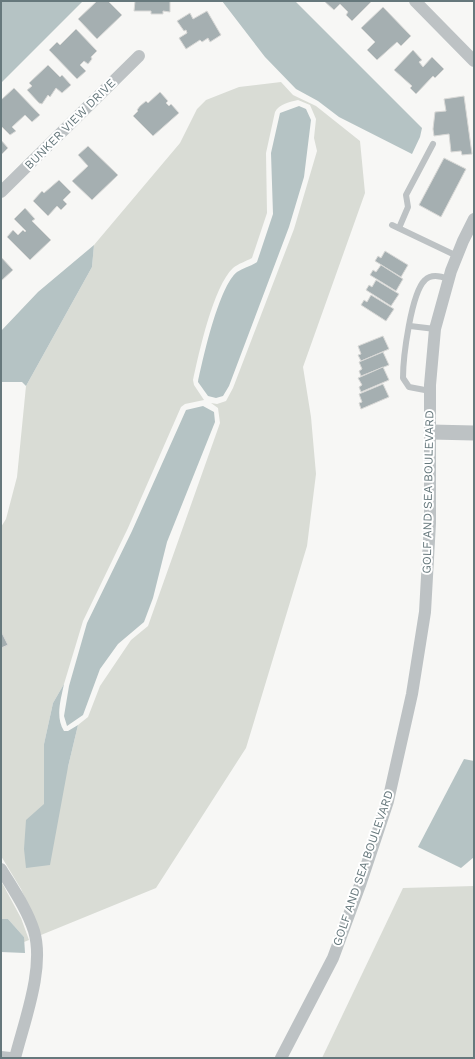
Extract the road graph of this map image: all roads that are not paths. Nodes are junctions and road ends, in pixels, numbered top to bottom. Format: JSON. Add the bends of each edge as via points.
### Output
{"nodes":[{"id":1,"x":415,"y":1,"type":"edge"},
{"id":2,"x":140,"y":56,"type":"dead end"},
{"id":3,"x":474,"y":61,"type":"edge"},
{"id":4,"x":433,"y":144,"type":"dead end"},
{"id":5,"x":1,"y":192,"type":"edge"},
{"id":6,"x":474,"y":219,"type":"edge"},
{"id":7,"x":392,"y":225,"type":"dead end"},
{"id":8,"x":399,"y":228,"type":"junction"},
{"id":9,"x":457,"y":256,"type":"junction"},
{"id":10,"x":448,"y":279,"type":"junction"},
{"id":11,"x":410,"y":326,"type":"junction"},
{"id":12,"x":435,"y":329,"type":"junction"},
{"id":13,"x":430,"y":391,"type":"junction"},
{"id":14,"x":431,"y":432,"type":"junction"},
{"id":15,"x":474,"y":433,"type":"edge"},
{"id":16,"x":1,"y":869,"type":"edge"},
{"id":17,"x":1,"y":1058,"type":"edge"},
{"id":18,"x":10,"y":1058,"type":"edge"},
{"id":19,"x":15,"y":1058,"type":"edge"},
{"id":20,"x":281,"y":1058,"type":"edge"}],
"edges":[{"from":1,"to":3,"type":"street"},
{"from":2,"to":5,"type":"street","name":"BUNKER VIEW DRIVE"},
{"from":4,"to":8,"type":"lane","via":[[406,195],[408,207]]},
{"from":6,"to":9,"type":"street","name":"GOLF AND SEA BOULEVARD"},
{"from":7,"to":8,"type":"lane"},
{"from":8,"to":9,"type":"lane"},
{"from":9,"to":10,"type":"street","name":"GOLF AND SEA BOULEVARD"},
{"from":10,"to":11,"type":"lane","via":[[436,276],[425,280],[417,294]]},
{"from":10,"to":12,"type":"street","name":"GOLF AND SEA BOULEVARD"},
{"from":11,"to":12,"type":"lane"},
{"from":11,"to":13,"type":"lane","via":[[403,378],[409,387]]},
{"from":12,"to":13,"type":"street","name":"GOLF AND SEA BOULEVARD"},
{"from":13,"to":14,"type":"street","name":"GOLF AND SEA BOULEVARD"},
{"from":14,"to":15,"type":"street"},
{"from":14,"to":20,"type":"street","name":"GOLF AND SEA BOULEVARD","via":[[430,523],[424,612],[412,694],[388,800],[332,958]]},
{"from":16,"to":19,"type":"street","via":[[27,915],[37,948],[35,978]]},
{"from":17,"to":18,"type":"street"}]}
